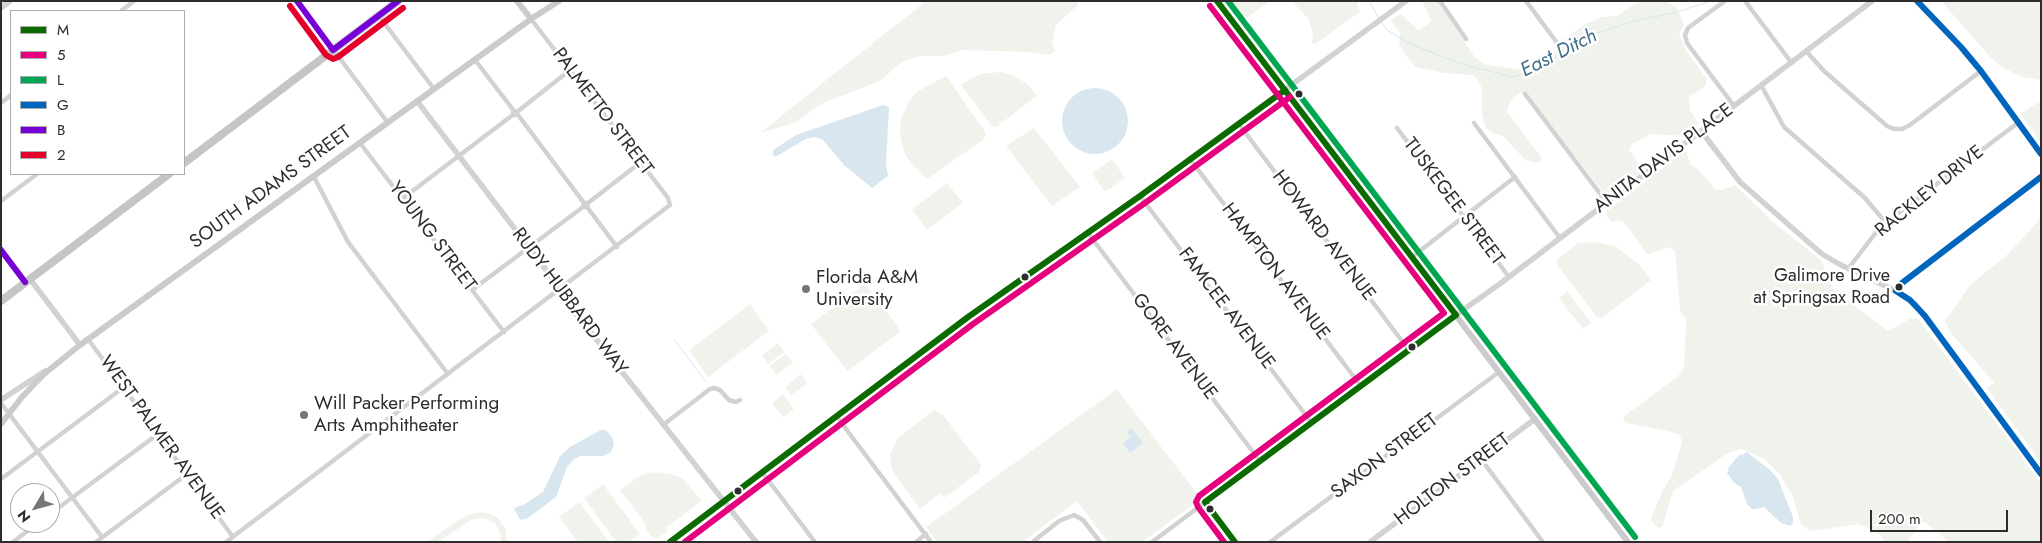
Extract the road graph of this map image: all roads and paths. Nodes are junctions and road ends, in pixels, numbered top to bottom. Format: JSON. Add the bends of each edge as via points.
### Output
{"nodes":[{"id":1,"x":10,"y":1,"type":"edge"},
{"id":2,"x":134,"y":1,"type":"edge"},
{"id":3,"x":297,"y":1,"type":"edge"},
{"id":4,"x":398,"y":1,"type":"edge"},
{"id":5,"x":517,"y":1,"type":"edge"},
{"id":6,"x":559,"y":1,"type":"edge"},
{"id":7,"x":1217,"y":1,"type":"edge"},
{"id":8,"x":1406,"y":1,"type":"edge"},
{"id":9,"x":1440,"y":1,"type":"edge"},
{"id":10,"x":1526,"y":1,"type":"edge"},
{"id":11,"x":1725,"y":1,"type":"edge"},
{"id":12,"x":1745,"y":1,"type":"edge"},
{"id":13,"x":1872,"y":1,"type":"edge"},
{"id":14,"x":1917,"y":1,"type":"edge"},
{"id":15,"x":1,"y":8,"type":"edge"},
{"id":16,"x":122,"y":10,"type":"edge"},
{"id":17,"x":378,"y":16,"type":"junction"},
{"id":18,"x":531,"y":19,"type":"junction"},
{"id":19,"x":1466,"y":39,"type":"dead end"},
{"id":20,"x":1558,"y":44,"type":"dead end"},
{"id":21,"x":333,"y":50,"type":"junction"},
{"id":22,"x":1806,"y":51,"type":"junction"},
{"id":23,"x":475,"y":60,"type":"junction"},
{"id":24,"x":1791,"y":62,"type":"junction"},
{"id":25,"x":570,"y":70,"type":"junction"},
{"id":26,"x":1981,"y":71,"type":"junction"},
{"id":27,"x":1761,"y":85,"type":"junction"},
{"id":28,"x":434,"y":89,"type":"junction"},
{"id":29,"x":1285,"y":90,"type":"junction"},
{"id":30,"x":1525,"y":94,"type":"dead end"},
{"id":31,"x":418,"y":101,"type":"junction"},
{"id":32,"x":1734,"y":106,"type":"junction"},
{"id":33,"x":515,"y":113,"type":"junction"},
{"id":34,"x":2019,"y":122,"type":"junction"},
{"id":35,"x":388,"y":123,"type":"junction"},
{"id":36,"x":1474,"y":123,"type":"dead end"},
{"id":37,"x":1238,"y":124,"type":"junction"},
{"id":38,"x":1397,"y":128,"type":"dead end"},
{"id":39,"x":1701,"y":131,"type":"junction"},
{"id":40,"x":360,"y":143,"type":"junction"},
{"id":41,"x":2041,"y":154,"type":"edge"},
{"id":42,"x":459,"y":155,"type":"junction"},
{"id":43,"x":1190,"y":159,"type":"junction"},
{"id":44,"x":185,"y":162,"type":"edge"},
{"id":45,"x":641,"y":162,"type":"junction"},
{"id":46,"x":36,"y":175,"type":"edge"},
{"id":47,"x":168,"y":175,"type":"edge"},
{"id":48,"x":314,"y":176,"type":"junction"},
{"id":49,"x":1515,"y":177,"type":"junction"},
{"id":50,"x":2041,"y":177,"type":"edge"},
{"id":51,"x":1140,"y":196,"type":"junction"},
{"id":52,"x":402,"y":199,"type":"junction"},
{"id":53,"x":1,"y":201,"type":"edge"},
{"id":54,"x":1607,"y":203,"type":"junction"},
{"id":55,"x":586,"y":205,"type":"junction"},
{"id":56,"x":1464,"y":217,"type":"junction"},
{"id":57,"x":1886,"y":223,"type":"junction"},
{"id":58,"x":1088,"y":233,"type":"junction"},
{"id":59,"x":1560,"y":238,"type":"junction"},
{"id":60,"x":528,"y":247,"type":"junction"},
{"id":61,"x":617,"y":247,"type":"junction"},
{"id":62,"x":1,"y":250,"type":"edge"},
{"id":63,"x":1412,"y":257,"type":"junction"},
{"id":64,"x":1848,"y":269,"type":"junction"},
{"id":65,"x":1509,"y":277,"type":"junction"},
{"id":66,"x":28,"y":280,"type":"junction"},
{"id":67,"x":472,"y":290,"type":"junction"},
{"id":68,"x":559,"y":290,"type":"junction"},
{"id":69,"x":1896,"y":291,"type":"junction"},
{"id":70,"x":1,"y":301,"type":"edge"},
{"id":71,"x":1456,"y":316,"type":"junction"},
{"id":72,"x":504,"y":332,"type":"junction"},
{"id":73,"x":88,"y":338,"type":"junction"},
{"id":74,"x":80,"y":345,"type":"junction"},
{"id":75,"x":1408,"y":349,"type":"junction"},
{"id":76,"x":53,"y":366,"type":"junction"},
{"id":77,"x":1499,"y":372,"type":"junction"},
{"id":78,"x":448,"y":374,"type":"junction"},
{"id":79,"x":1360,"y":385,"type":"junction"},
{"id":80,"x":124,"y":387,"type":"junction"},
{"id":81,"x":740,"y":400,"type":"dead end"},
{"id":82,"x":1,"y":402,"type":"edge"},
{"id":83,"x":1,"y":412,"type":"edge"},
{"id":84,"x":9,"y":413,"type":"junction"},
{"id":85,"x":837,"y":416,"type":"junction"},
{"id":86,"x":1535,"y":419,"type":"junction"},
{"id":87,"x":1311,"y":422,"type":"junction"},
{"id":88,"x":1,"y":424,"type":"edge"},
{"id":89,"x":663,"y":424,"type":"junction"},
{"id":90,"x":158,"y":434,"type":"junction"},
{"id":91,"x":38,"y":452,"type":"junction"},
{"id":92,"x":1481,"y":459,"type":"junction"},
{"id":93,"x":1260,"y":460,"type":"junction"},
{"id":94,"x":762,"y":472,"type":"junction"},
{"id":95,"x":186,"y":474,"type":"junction"},
{"id":96,"x":2041,"y":474,"type":"edge"},
{"id":97,"x":1,"y":480,"type":"edge"},
{"id":98,"x":73,"y":497,"type":"junction"},
{"id":99,"x":724,"y":501,"type":"junction"},
{"id":100,"x":1205,"y":502,"type":"junction"},
{"id":101,"x":60,"y":507,"type":"edge"},
{"id":102,"x":25,"y":533,"type":"edge"},
{"id":103,"x":926,"y":534,"type":"junction"},
{"id":104,"x":1160,"y":536,"type":"junction"},
{"id":105,"x":102,"y":537,"type":"junction"},
{"id":106,"x":233,"y":537,"type":"junction"},
{"id":107,"x":1034,"y":541,"type":"edge"},
{"id":108,"x":1163,"y":541,"type":"edge"},
{"id":109,"x":13,"y":542,"type":"edge"},
{"id":110,"x":96,"y":542,"type":"edge"},
{"id":111,"x":226,"y":542,"type":"edge"},
{"id":112,"x":670,"y":542,"type":"edge"},
{"id":113,"x":756,"y":542,"type":"edge"},
{"id":114,"x":815,"y":542,"type":"edge"},
{"id":115,"x":916,"y":542,"type":"edge"},
{"id":116,"x":932,"y":542,"type":"edge"},
{"id":117,"x":1100,"y":542,"type":"edge"},
{"id":118,"x":1152,"y":542,"type":"edge"},
{"id":119,"x":1235,"y":542,"type":"edge"},
{"id":120,"x":1270,"y":542,"type":"edge"},
{"id":121,"x":1370,"y":542,"type":"edge"},
{"id":122,"x":1543,"y":542,"type":"edge"},
{"id":123,"x":1628,"y":542,"type":"edge"}],
"edges":[{"from":1,"to":15,"type":"street"},
{"from":2,"to":16,"type":"street"},
{"from":3,"to":21,"type":"street"},
{"from":4,"to":17,"type":"main road"},
{"from":5,"to":18,"type":"main road"},
{"from":6,"to":18,"type":"main road","name":"SOUTH ADAMS STREET"},
{"from":7,"to":29,"type":"main road"},
{"from":8,"to":29,"type":"street"},
{"from":9,"to":19,"type":"street"},
{"from":10,"to":20,"type":"street"},
{"from":11,"to":32,"type":"street","via":[[1688,28],[1685,35],[1687,43]]},
{"from":12,"to":24,"type":"street"},
{"from":13,"to":22,"type":"street","name":"ANITA DAVIS PLACE"},
{"from":14,"to":26,"type":"street"},
{"from":17,"to":21,"type":"main road"},
{"from":17,"to":28,"type":"street"},
{"from":18,"to":23,"type":"main road","name":"SOUTH ADAMS STREET"},
{"from":18,"to":25,"type":"street","name":"PALMETTO STREET"},
{"from":21,"to":35,"type":"street"},
{"from":21,"to":44,"type":"main road"},
{"from":22,"to":24,"type":"street","name":"ANITA DAVIS PLACE"},
{"from":22,"to":26,"type":"street","via":[[1824,71],[1894,129],[1910,125]]},
{"from":23,"to":28,"type":"main road","name":"SOUTH ADAMS STREET"},
{"from":23,"to":33,"type":"street"},
{"from":24,"to":27,"type":"street","name":"ANITA DAVIS PLACE"},
{"from":25,"to":33,"type":"street"},
{"from":25,"to":45,"type":"street","name":"PALMETTO STREET"},
{"from":26,"to":34,"type":"street"},
{"from":27,"to":32,"type":"street","name":"ANITA DAVIS PLACE"},
{"from":27,"to":57,"type":"street","via":[[1784,127],[1865,198]]},
{"from":28,"to":31,"type":"main road","name":"SOUTH ADAMS STREET"},
{"from":29,"to":37,"type":"street"},
{"from":29,"to":63,"type":"main road"},
{"from":30,"to":54,"type":"street"},
{"from":31,"to":35,"type":"main road","name":"SOUTH ADAMS STREET"},
{"from":31,"to":42,"type":"street","name":"RUDY HUBBARD WAY"},
{"from":32,"to":39,"type":"street","name":"ANITA DAVIS PLACE"},
{"from":33,"to":42,"type":"street"},
{"from":33,"to":55,"type":"street"},
{"from":34,"to":41,"type":"street"},
{"from":34,"to":57,"type":"street","name":"RACKLEY DRIVE"},
{"from":35,"to":40,"type":"main road","name":"SOUTH ADAMS STREET"},
{"from":36,"to":49,"type":"street"},
{"from":37,"to":43,"type":"street"},
{"from":37,"to":75,"type":"street","name":"HOWARD AVENUE"},
{"from":38,"to":56,"type":"street","name":"TUSKEGEE STREET"},
{"from":39,"to":54,"type":"street","name":"ANITA DAVIS PLACE"},
{"from":39,"to":64,"type":"street","via":[[1755,197],[1822,254]]},
{"from":40,"to":48,"type":"main road","name":"SOUTH ADAMS STREET"},
{"from":40,"to":52,"type":"street","name":"YOUNG STREET"},
{"from":42,"to":52,"type":"street"},
{"from":42,"to":60,"type":"street","name":"RUDY HUBBARD WAY"},
{"from":43,"to":51,"type":"street"},
{"from":43,"to":79,"type":"street","name":"HAMPTON AVENUE"},
{"from":45,"to":55,"type":"street"},
{"from":45,"to":61,"type":"street","name":"PALMETTO STREET","via":[[668,198],[670,206]]},
{"from":46,"to":53,"type":"street"},
{"from":47,"to":66,"type":"main road"},
{"from":48,"to":73,"type":"main road","name":"SOUTH ADAMS STREET"},
{"from":48,"to":78,"type":"street","via":[[348,242]]},
{"from":49,"to":56,"type":"street"},
{"from":49,"to":59,"type":"street"},
{"from":50,"to":69,"type":"street","via":[[1902,283]]},
{"from":51,"to":58,"type":"street"},
{"from":51,"to":87,"type":"street","name":"FAMCEE AVENUE"},
{"from":52,"to":67,"type":"street","name":"YOUNG STREET"},
{"from":54,"to":59,"type":"street","name":"ANITA DAVIS PLACE"},
{"from":55,"to":60,"type":"street"},
{"from":55,"to":61,"type":"street"},
{"from":56,"to":63,"type":"street"},
{"from":56,"to":65,"type":"street","name":"TUSKEGEE STREET"},
{"from":57,"to":64,"type":"street","name":"RACKLEY DRIVE"},
{"from":58,"to":85,"type":"street","via":[[968,317]]},
{"from":58,"to":93,"type":"street","name":"GORE AVENUE"},
{"from":59,"to":65,"type":"street","name":"ANITA DAVIS PLACE"},
{"from":60,"to":67,"type":"street"},
{"from":60,"to":68,"type":"street","name":"RUDY HUBBARD WAY"},
{"from":61,"to":68,"type":"street"},
{"from":62,"to":66,"type":"street"},
{"from":63,"to":71,"type":"main road"},
{"from":64,"to":69,"type":"street"},
{"from":65,"to":71,"type":"street","name":"ANITA DAVIS PLACE"},
{"from":66,"to":70,"type":"main road"},
{"from":66,"to":74,"type":"street"},
{"from":67,"to":72,"type":"street","name":"YOUNG STREET"},
{"from":68,"to":72,"type":"street"},
{"from":68,"to":89,"type":"street","name":"RUDY HUBBARD WAY"},
{"from":69,"to":96,"type":"street","via":[[1925,316]]},
{"from":71,"to":75,"type":"street"},
{"from":71,"to":77,"type":"main road"},
{"from":72,"to":78,"type":"street"},
{"from":73,"to":74,"type":"main road","name":"SOUTH ADAMS STREET"},
{"from":73,"to":80,"type":"street","name":"WEST PALMER AVENUE"},
{"from":74,"to":76,"type":"main road","name":"SOUTH ADAMS STREET"},
{"from":75,"to":79,"type":"street"},
{"from":76,"to":82,"type":"street","name":"SOUTH ADAMS STREET"},
{"from":76,"to":84,"type":"main road"},
{"from":77,"to":86,"type":"main road"},
{"from":77,"to":120,"type":"street","name":"SAXON STREET"},
{"from":78,"to":106,"type":"street"},
{"from":79,"to":87,"type":"street"},
{"from":80,"to":90,"type":"street","name":"WEST PALMER AVENUE"},
{"from":80,"to":91,"type":"street"},
{"from":81,"to":89,"type":"street","via":[[729,400],[720,390],[710,389]]},
{"from":82,"to":84,"type":"street"},
{"from":83,"to":84,"type":"street"},
{"from":84,"to":88,"type":"main road"},
{"from":84,"to":91,"type":"street"},
{"from":85,"to":94,"type":"street"},
{"from":85,"to":103,"type":"street"},
{"from":86,"to":92,"type":"street","name":"HOLTON STREET"},
{"from":86,"to":123,"type":"main road"},
{"from":87,"to":93,"type":"street"},
{"from":89,"to":99,"type":"street","name":"RUDY HUBBARD WAY"},
{"from":90,"to":95,"type":"street","name":"WEST PALMER AVENUE"},
{"from":90,"to":98,"type":"street"},
{"from":91,"to":97,"type":"street"},
{"from":91,"to":98,"type":"street"},
{"from":92,"to":121,"type":"street","name":"HOLTON STREET"},
{"from":92,"to":122,"type":"street"},
{"from":93,"to":100,"type":"street"},
{"from":94,"to":99,"type":"street"},
{"from":94,"to":114,"type":"street"},
{"from":95,"to":105,"type":"street"},
{"from":95,"to":106,"type":"street","name":"WEST PALMER AVENUE"},
{"from":98,"to":101,"type":"street"},
{"from":98,"to":105,"type":"street"},
{"from":99,"to":112,"type":"street"},
{"from":99,"to":113,"type":"street","name":"RUDY HUBBARD WAY"},
{"from":100,"to":104,"type":"street"},
{"from":100,"to":119,"type":"street"},
{"from":102,"to":109,"type":"street"},
{"from":103,"to":115,"type":"street"},
{"from":103,"to":116,"type":"street"},
{"from":104,"to":108,"type":"street"},
{"from":104,"to":118,"type":"street"},
{"from":105,"to":110,"type":"street"},
{"from":106,"to":111,"type":"street"},
{"from":107,"to":117,"type":"street","via":[[1059,521],[1074,515],[1083,520]]}]}
